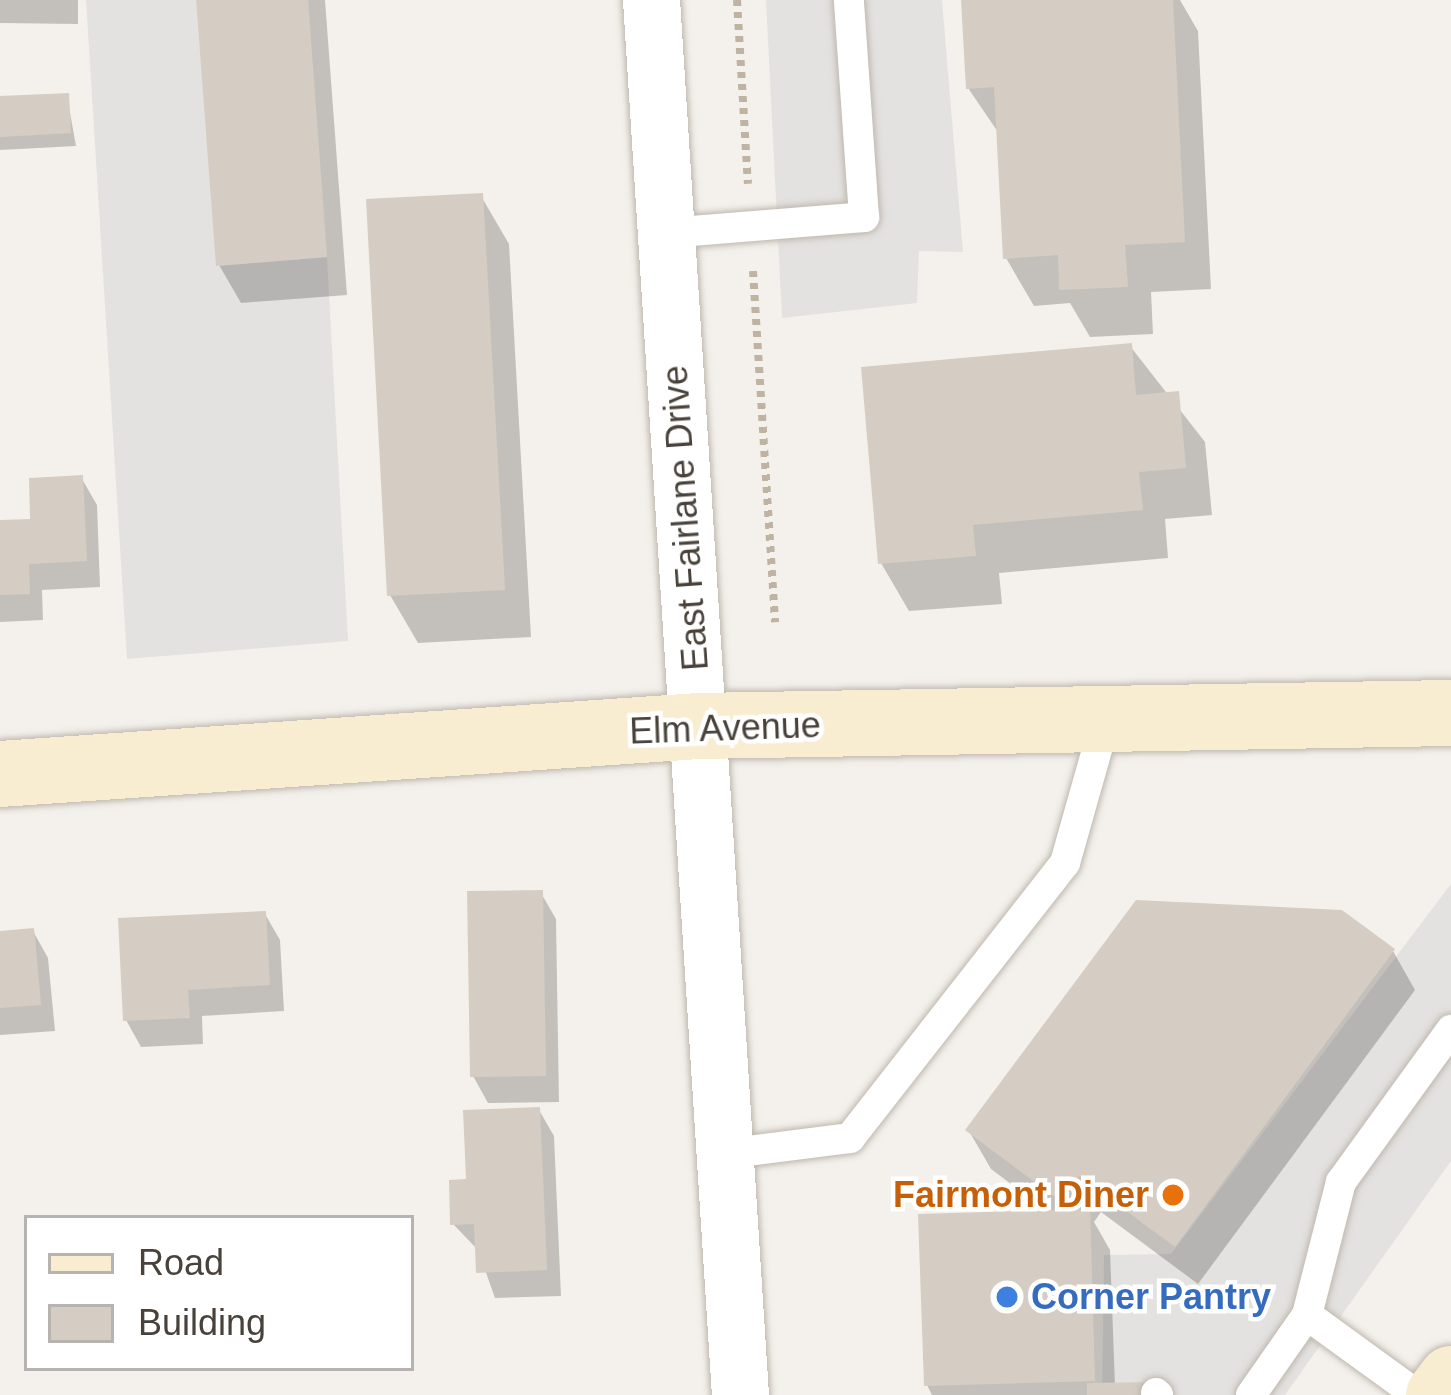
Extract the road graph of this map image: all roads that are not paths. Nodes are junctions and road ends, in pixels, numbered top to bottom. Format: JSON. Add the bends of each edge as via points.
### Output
{"nodes":[{"id":1,"x":651,"y":0,"type":"edge"},
{"id":2,"x":849,"y":0,"type":"edge"},
{"id":3,"x":666,"y":233,"type":"junction"},
{"id":4,"x":1451,"y":713,"type":"edge"},
{"id":5,"x":1106,"y":718,"type":"junction"},
{"id":6,"x":698,"y":726,"type":"junction"},
{"id":7,"x":0,"y":775,"type":"edge"},
{"id":8,"x":1451,"y":1030,"type":"edge"},
{"id":9,"x":724,"y":1154,"type":"junction"},
{"id":10,"x":1307,"y":1315,"type":"junction"},
{"id":11,"x":1451,"y":1379,"type":"edge"},
{"id":12,"x":740,"y":1395,"type":"edge"},
{"id":13,"x":1251,"y":1395,"type":"edge"},
{"id":14,"x":1417,"y":1395,"type":"edge"},
{"id":15,"x":1439,"y":1395,"type":"edge"}],
"edges":[{"from":1,"to":3,"type":"street","name":"East Fairlane Drive"},
{"from":2,"to":3,"type":"lane","via":[[864,218]]},
{"from":3,"to":6,"type":"street","name":"East Fairlane Drive"},
{"from":4,"to":5,"type":"street","name":"Elm Avenue"},
{"from":5,"to":6,"type":"street","name":"Elm Avenue"},
{"from":5,"to":9,"type":"lane","via":[[1066,863],[850,1138]]},
{"from":6,"to":7,"type":"street","name":"Elm Avenue"},
{"from":6,"to":9,"type":"street","name":"East Fairlane Drive"},
{"from":8,"to":10,"type":"lane","via":[[1341,1182]]},
{"from":9,"to":12,"type":"street","name":"East Fairlane Drive"},
{"from":10,"to":13,"type":"lane"},
{"from":10,"to":14,"type":"lane"},
{"from":11,"to":15,"type":"street"}]}
